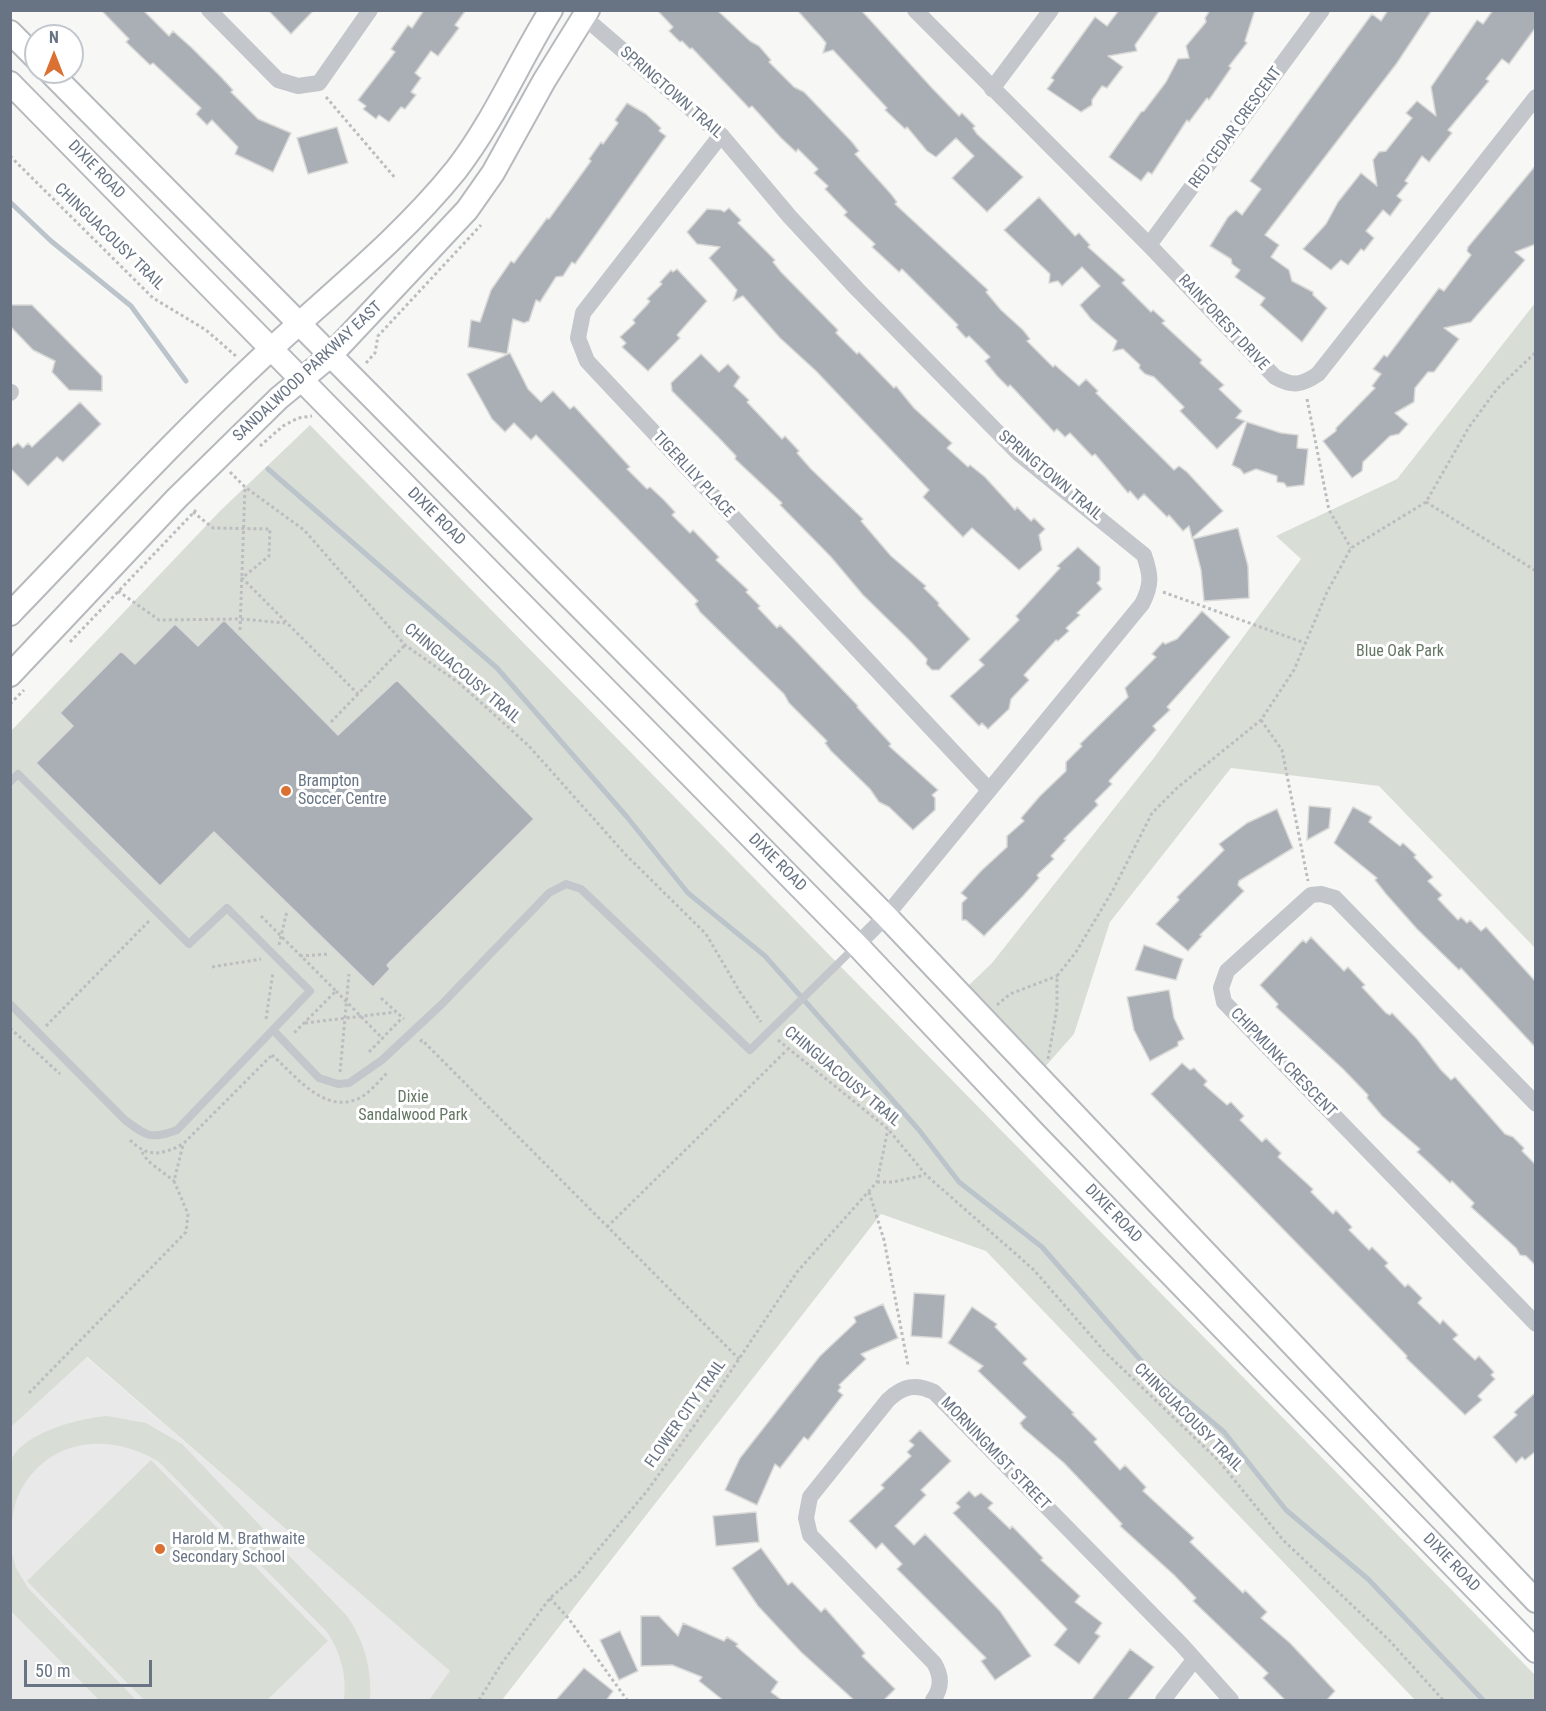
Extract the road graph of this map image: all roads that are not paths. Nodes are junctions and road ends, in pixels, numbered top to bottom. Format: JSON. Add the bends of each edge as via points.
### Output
{"nodes":[{"id":1,"x":209,"y":10,"type":"edge"},
{"id":2,"x":370,"y":10,"type":"edge"},
{"id":3,"x":550,"y":10,"type":"edge"},
{"id":4,"x":915,"y":10,"type":"edge"},
{"id":5,"x":1051,"y":10,"type":"edge"},
{"id":6,"x":1323,"y":10,"type":"edge"},
{"id":7,"x":586,"y":14,"type":"edge"},
{"id":8,"x":10,"y":32,"type":"edge"},
{"id":9,"x":24,"y":46,"type":"edge"},
{"id":10,"x":10,"y":83,"type":"edge"},
{"id":11,"x":62,"y":84,"type":"edge"},
{"id":12,"x":992,"y":89,"type":"junction"},
{"id":13,"x":1536,"y":97,"type":"edge"},
{"id":14,"x":721,"y":135,"type":"junction"},
{"id":15,"x":1149,"y":245,"type":"junction"},
{"id":16,"x":299,"y":325,"type":"junction"},
{"id":17,"x":272,"y":348,"type":"junction"},
{"id":18,"x":330,"y":356,"type":"junction"},
{"id":19,"x":302,"y":380,"type":"junction"},
{"id":20,"x":10,"y":614,"type":"edge"},
{"id":21,"x":18,"y":682,"type":"edge"},
{"id":22,"x":10,"y":782,"type":"edge"},
{"id":23,"x":989,"y":790,"type":"junction"},
{"id":24,"x":886,"y":916,"type":"junction"},
{"id":25,"x":857,"y":945,"type":"junction"},
{"id":26,"x":10,"y":1004,"type":"edge"},
{"id":27,"x":273,"y":1030,"type":"junction"},
{"id":28,"x":1536,"y":1104,"type":"edge"},
{"id":29,"x":1536,"y":1324,"type":"edge"},
{"id":30,"x":1536,"y":1601,"type":"edge"},
{"id":31,"x":1536,"y":1651,"type":"edge"},
{"id":32,"x":1194,"y":1660,"type":"junction"},
{"id":33,"x":933,"y":1701,"type":"edge"},
{"id":34,"x":1163,"y":1701,"type":"edge"},
{"id":35,"x":1231,"y":1701,"type":"edge"}],
"edges":[{"from":1,"to":2,"type":"street","via":[[278,80],[298,86],[319,83]]},
{"from":3,"to":16,"type":"main road","via":[[474,145],[454,171],[362,268]]},
{"from":4,"to":12,"type":"street","name":"RAINFOREST DRIVE"},
{"from":5,"to":12,"type":"street"},
{"from":6,"to":15,"type":"street","name":"RED CEDAR CRESCENT"},
{"from":7,"to":14,"type":"street","name":"SPRINGTOWN TRAIL"},
{"from":7,"to":18,"type":"main road","name":"SANDALWOOD PARKWAY EAST","via":[[493,173],[467,210]]},
{"from":8,"to":9,"type":"main road"},
{"from":10,"to":17,"type":"main road","name":"DIXIE ROAD"},
{"from":11,"to":16,"type":"main road"},
{"from":12,"to":15,"type":"street","name":"RAINFOREST DRIVE"},
{"from":13,"to":15,"type":"street","name":"RAINFOREST DRIVE","via":[[1318,374],[1304,384],[1288,384],[1275,377]]},
{"from":14,"to":23,"type":"street","name":"TIGERLILY PLACE","via":[[583,313],[578,338],[587,361]]},
{"from":14,"to":23,"type":"street","name":"SPRINGTOWN TRAIL","via":[[857,289],[1018,453],[1144,555],[1151,588],[1142,604]]},
{"from":16,"to":17,"type":"main road"},
{"from":16,"to":18,"type":"main road"},
{"from":17,"to":19,"type":"main road","name":"DIXIE ROAD"},
{"from":17,"to":20,"type":"main road"},
{"from":18,"to":19,"type":"main road","name":"SANDALWOOD PARKWAY EAST"},
{"from":18,"to":24,"type":"main road"},
{"from":19,"to":21,"type":"main road","name":"SANDALWOOD PARKWAY EAST","via":[[279,398],[185,505],[101,578]]},
{"from":19,"to":25,"type":"main road","name":"DIXIE ROAD"},
{"from":22,"to":27,"type":"lane","via":[[18,774],[189,944],[227,908],[310,991]]},
{"from":23,"to":24,"type":"street"},
{"from":24,"to":25,"type":"street"},
{"from":24,"to":30,"type":"main road"},
{"from":25,"to":27,"type":"lane","via":[[750,1050],[581,889],[566,884],[549,892],[414,1030],[350,1083],[319,1078]]},
{"from":25,"to":31,"type":"main road","name":"DIXIE ROAD"},
{"from":26,"to":27,"type":"lane","via":[[125,1120],[143,1134],[159,1137],[177,1130]]},
{"from":28,"to":29,"type":"street","name":"CHIPMUNK CRESCENT","via":[[1335,898],[1311,895],[1227,971],[1221,988],[1224,1002]]},
{"from":32,"to":33,"type":"street","name":"MORNINGMIST STREET","via":[[934,1392],[923,1387],[905,1388],[888,1400],[810,1497],[806,1526],[810,1535],[934,1663],[939,1670],[940,1688]]},
{"from":32,"to":34,"type":"street"},
{"from":32,"to":35,"type":"street","name":"MORNINGMIST STREET"}]}
